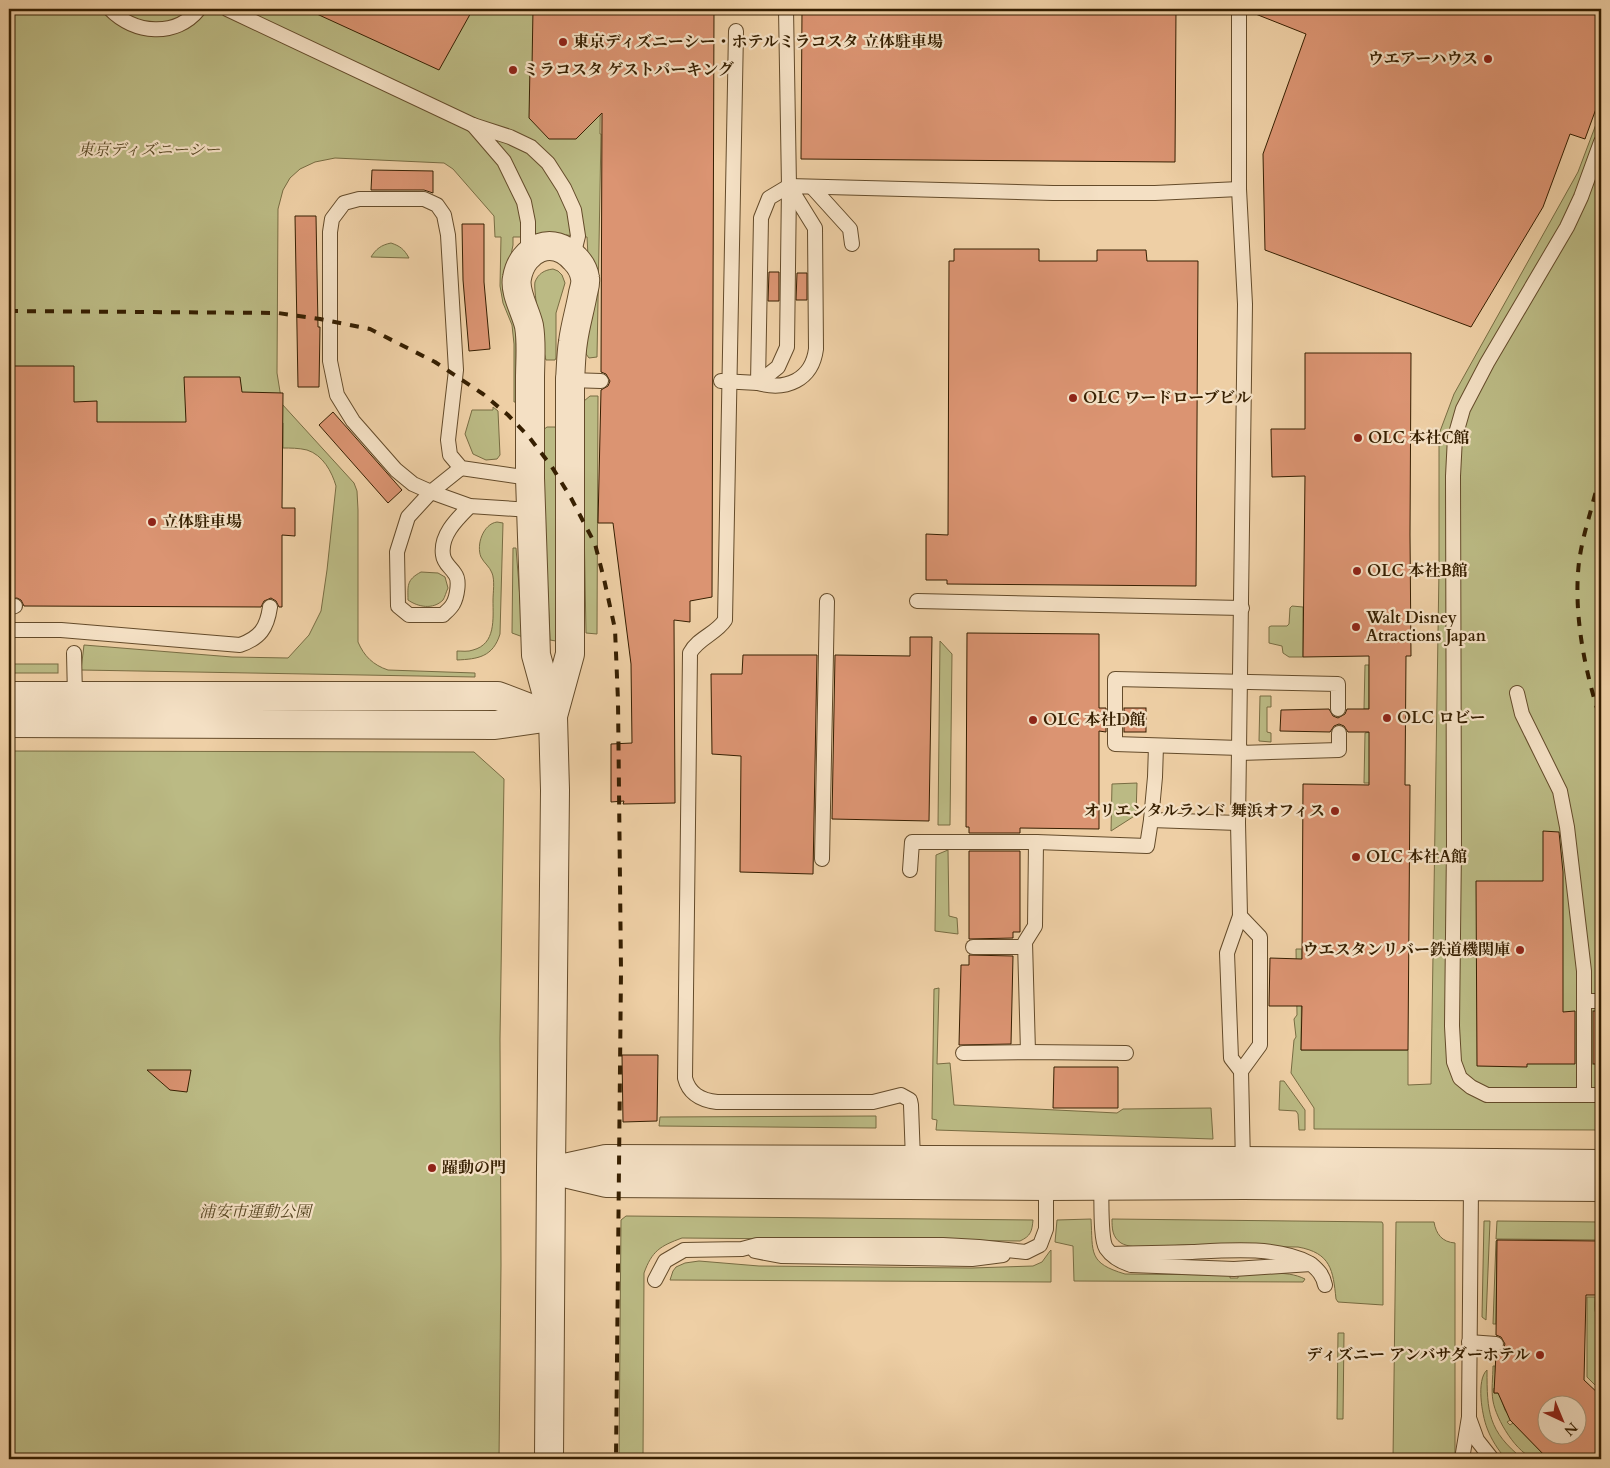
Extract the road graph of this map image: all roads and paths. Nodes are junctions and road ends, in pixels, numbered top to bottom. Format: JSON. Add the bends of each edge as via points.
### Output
{"nodes":[{"id":1,"x":110,"y":9,"type":"edge"},
{"id":2,"x":199,"y":9,"type":"edge"},
{"id":3,"x":227,"y":9,"type":"edge"},
{"id":4,"x":786,"y":9,"type":"edge"},
{"id":5,"x":1239,"y":9,"type":"edge"},
{"id":6,"x":736,"y":31,"type":"dead end"},
{"id":7,"x":472,"y":125,"type":"junction"},
{"id":8,"x":1601,"y":142,"type":"edge"},
{"id":9,"x":789,"y":186,"type":"junction"},
{"id":10,"x":812,"y":187,"type":"junction"},
{"id":11,"x":1240,"y":189,"type":"junction"},
{"id":12,"x":852,"y":244,"type":"dead end"},
{"id":13,"x":528,"y":256,"type":"junction"},
{"id":14,"x":573,"y":256,"type":"junction"},
{"id":15,"x":570,"y":380,"type":"junction"},
{"id":16,"x":601,"y":381,"type":"dead end"},
{"id":17,"x":724,"y":382,"type":"junction"},
{"id":18,"x":758,"y":383,"type":"junction"},
{"id":19,"x":461,"y":468,"type":"junction"},
{"id":20,"x":530,"y":478,"type":"junction"},
{"id":21,"x":431,"y":492,"type":"junction"},
{"id":22,"x":470,"y":506,"type":"junction"},
{"id":23,"x":531,"y":510,"type":"junction"},
{"id":24,"x":827,"y":601,"type":"dead end"},
{"id":25,"x":917,"y":601,"type":"dead end"},
{"id":26,"x":270,"y":607,"type":"dead end"},
{"id":27,"x":1242,"y":608,"type":"junction"},
{"id":28,"x":9,"y":630,"type":"edge"},
{"id":29,"x":74,"y":653,"type":"dead end"},
{"id":30,"x":1241,"y":681,"type":"junction"},
{"id":31,"x":1516,"y":693,"type":"dead end"},
{"id":32,"x":9,"y":696,"type":"edge"},
{"id":33,"x":76,"y":696,"type":"junction"},
{"id":34,"x":1338,"y":709,"type":"dead end"},
{"id":35,"x":552,"y":717,"type":"junction"},
{"id":36,"x":9,"y":723,"type":"edge"},
{"id":37,"x":1339,"y":733,"type":"dead end"},
{"id":38,"x":1156,"y":746,"type":"junction"},
{"id":39,"x":1239,"y":751,"type":"junction"},
{"id":40,"x":1151,"y":820,"type":"junction"},
{"id":41,"x":1238,"y":823,"type":"junction"},
{"id":42,"x":1036,"y":842,"type":"junction"},
{"id":43,"x":822,"y":859,"type":"dead end"},
{"id":44,"x":910,"y":870,"type":"dead end"},
{"id":45,"x":1240,"y":916,"type":"junction"},
{"id":46,"x":1025,"y":947,"type":"junction"},
{"id":47,"x":972,"y":948,"type":"dead end"},
{"id":48,"x":1584,"y":1001,"type":"junction"},
{"id":49,"x":1601,"y":1001,"type":"edge"},
{"id":50,"x":1028,"y":1052,"type":"junction"},
{"id":51,"x":963,"y":1053,"type":"dead end"},
{"id":52,"x":1126,"y":1053,"type":"dead end"},
{"id":53,"x":1241,"y":1071,"type":"junction"},
{"id":54,"x":1584,"y":1095,"type":"junction"},
{"id":55,"x":1601,"y":1095,"type":"edge"},
{"id":56,"x":913,"y":1160,"type":"junction"},
{"id":57,"x":1601,"y":1164,"type":"edge"},
{"id":58,"x":551,"y":1170,"type":"junction"},
{"id":59,"x":1243,"y":1173,"type":"junction"},
{"id":60,"x":1046,"y":1186,"type":"junction"},
{"id":61,"x":1101,"y":1186,"type":"junction"},
{"id":62,"x":1470,"y":1186,"type":"junction"},
{"id":63,"x":1601,"y":1187,"type":"edge"},
{"id":64,"x":655,"y":1280,"type":"dead end"},
{"id":65,"x":1325,"y":1285,"type":"dead end"},
{"id":66,"x":1469,"y":1342,"type":"junction"},
{"id":67,"x":1496,"y":1344,"type":"dead end"},
{"id":68,"x":1469,"y":1417,"type":"junction"},
{"id":69,"x":549,"y":1459,"type":"edge"},
{"id":70,"x":1462,"y":1459,"type":"edge"},
{"id":71,"x":1492,"y":1459,"type":"edge"}],
"edges":[{"from":1,"to":2,"type":"lane","via":[[118,18],[137,27],[157,30],[177,26]]},
{"from":3,"to":7,"type":"lane"},
{"from":4,"to":9,"type":"lane"},
{"from":5,"to":11,"type":"lane"},
{"from":6,"to":17,"type":"lane"},
{"from":7,"to":13,"type":"lane","via":[[504,160],[524,202],[528,222]]},
{"from":7,"to":14,"type":"lane","via":[[510,137],[531,148],[548,163],[574,210],[578,236]]},
{"from":8,"to":54,"type":"lane","via":[[1582,197],[1567,227],[1463,409],[1455,437],[1453,476],[1454,1062],[1460,1078],[1487,1095]]},
{"from":9,"to":10,"type":"lane"},
{"from":9,"to":18,"type":"lane","via":[[787,347],[778,367]]},
{"from":9,"to":18,"type":"lane","via":[[769,198],[761,218]]},
{"from":9,"to":18,"type":"lane","via":[[815,228],[815,360],[810,369],[794,382],[767,386]]},
{"from":10,"to":11,"type":"lane","via":[[1079,193]]},
{"from":10,"to":12,"type":"lane","via":[[850,229]]},
{"from":11,"to":27,"type":"lane","via":[[1245,304]]},
{"from":13,"to":14,"type":"street","via":[[546,246],[565,249]]},
{"from":13,"to":20,"type":"street","via":[[516,279],[529,324]]},
{"from":14,"to":15,"type":"street","via":[[585,279],[573,341]]},
{"from":15,"to":16,"type":"lane"},
{"from":15,"to":35,"type":"street","via":[[570,654]]},
{"from":17,"to":18,"type":"lane"},
{"from":17,"to":56,"type":"lane","via":[[725,620],[722,626],[694,645],[690,653],[687,1085],[704,1100],[717,1102],[874,1102],[901,1095],[910,1100],[911,1105]]},
{"from":19,"to":20,"type":"lane"},
{"from":19,"to":21,"type":"lane"},
{"from":19,"to":21,"type":"lane","via":[[450,454],[448,440],[456,370],[444,214],[437,204],[424,200],[359,198],[344,204],[332,219],[330,232],[330,362],[337,395],[354,421],[396,470],[413,484]]},
{"from":20,"to":23,"type":"street"},
{"from":21,"to":22,"type":"lane"},
{"from":21,"to":22,"type":"lane","via":[[408,517],[396,552],[398,606],[409,615],[443,615],[454,603],[458,580],[443,555],[444,539]]},
{"from":22,"to":23,"type":"lane"},
{"from":23,"to":35,"type":"street","via":[[536,655]]},
{"from":24,"to":43,"type":"lane"},
{"from":25,"to":27,"type":"lane"},
{"from":26,"to":28,"type":"lane","via":[[265,626],[250,641],[240,645],[61,630]]},
{"from":27,"to":30,"type":"lane"},
{"from":29,"to":33,"type":"lane"},
{"from":30,"to":34,"type":"lane","via":[[1338,684]]},
{"from":30,"to":38,"type":"lane","via":[[1115,679],[1115,744]]},
{"from":30,"to":39,"type":"lane"},
{"from":31,"to":48,"type":"lane","via":[[1522,714],[1560,791],[1578,918]]},
{"from":32,"to":33,"type":"street"},
{"from":33,"to":35,"type":"street","via":[[498,696]]},
{"from":35,"to":36,"type":"street","via":[[495,725]]},
{"from":35,"to":58,"type":"street","via":[[555,790]]},
{"from":37,"to":39,"type":"lane","via":[[1339,750]]},
{"from":38,"to":39,"type":"lane"},
{"from":38,"to":40,"type":"lane"},
{"from":39,"to":41,"type":"lane"},
{"from":40,"to":41,"type":"lane"},
{"from":40,"to":42,"type":"lane","via":[[1147,846]]},
{"from":41,"to":45,"type":"lane"},
{"from":42,"to":44,"type":"lane","via":[[912,842]]},
{"from":42,"to":46,"type":"lane","via":[[1035,926]]},
{"from":45,"to":53,"type":"lane","via":[[1227,953],[1231,1058]]},
{"from":45,"to":53,"type":"lane","via":[[1260,937],[1260,1045]]},
{"from":46,"to":47,"type":"lane"},
{"from":46,"to":50,"type":"lane"},
{"from":48,"to":49,"type":"lane"},
{"from":48,"to":54,"type":"lane"},
{"from":50,"to":51,"type":"lane"},
{"from":50,"to":52,"type":"lane"},
{"from":53,"to":59,"type":"lane"},
{"from":54,"to":55,"type":"lane"},
{"from":56,"to":58,"type":"street","via":[[606,1159]]},
{"from":56,"to":59,"type":"street"},
{"from":57,"to":59,"type":"street"},
{"from":58,"to":60,"type":"street","via":[[606,1183]]},
{"from":58,"to":69,"type":"street"},
{"from":59,"to":61,"type":"street"},
{"from":59,"to":62,"type":"street"},
{"from":60,"to":61,"type":"street"},
{"from":60,"to":64,"type":"lane","via":[[1046,1229],[1040,1245],[1026,1252],[943,1246],[757,1245],[742,1249],[684,1250],[665,1261]]},
{"from":61,"to":65,"type":"lane","via":[[1105,1247],[1120,1262],[1234,1269],[1310,1264],[1318,1270]]},
{"from":62,"to":63,"type":"street"},
{"from":62,"to":66,"type":"lane"},
{"from":66,"to":67,"type":"lane"},
{"from":66,"to":68,"type":"lane"},
{"from":68,"to":70,"type":"lane"},
{"from":68,"to":71,"type":"lane","via":[[1477,1440]]}]}
